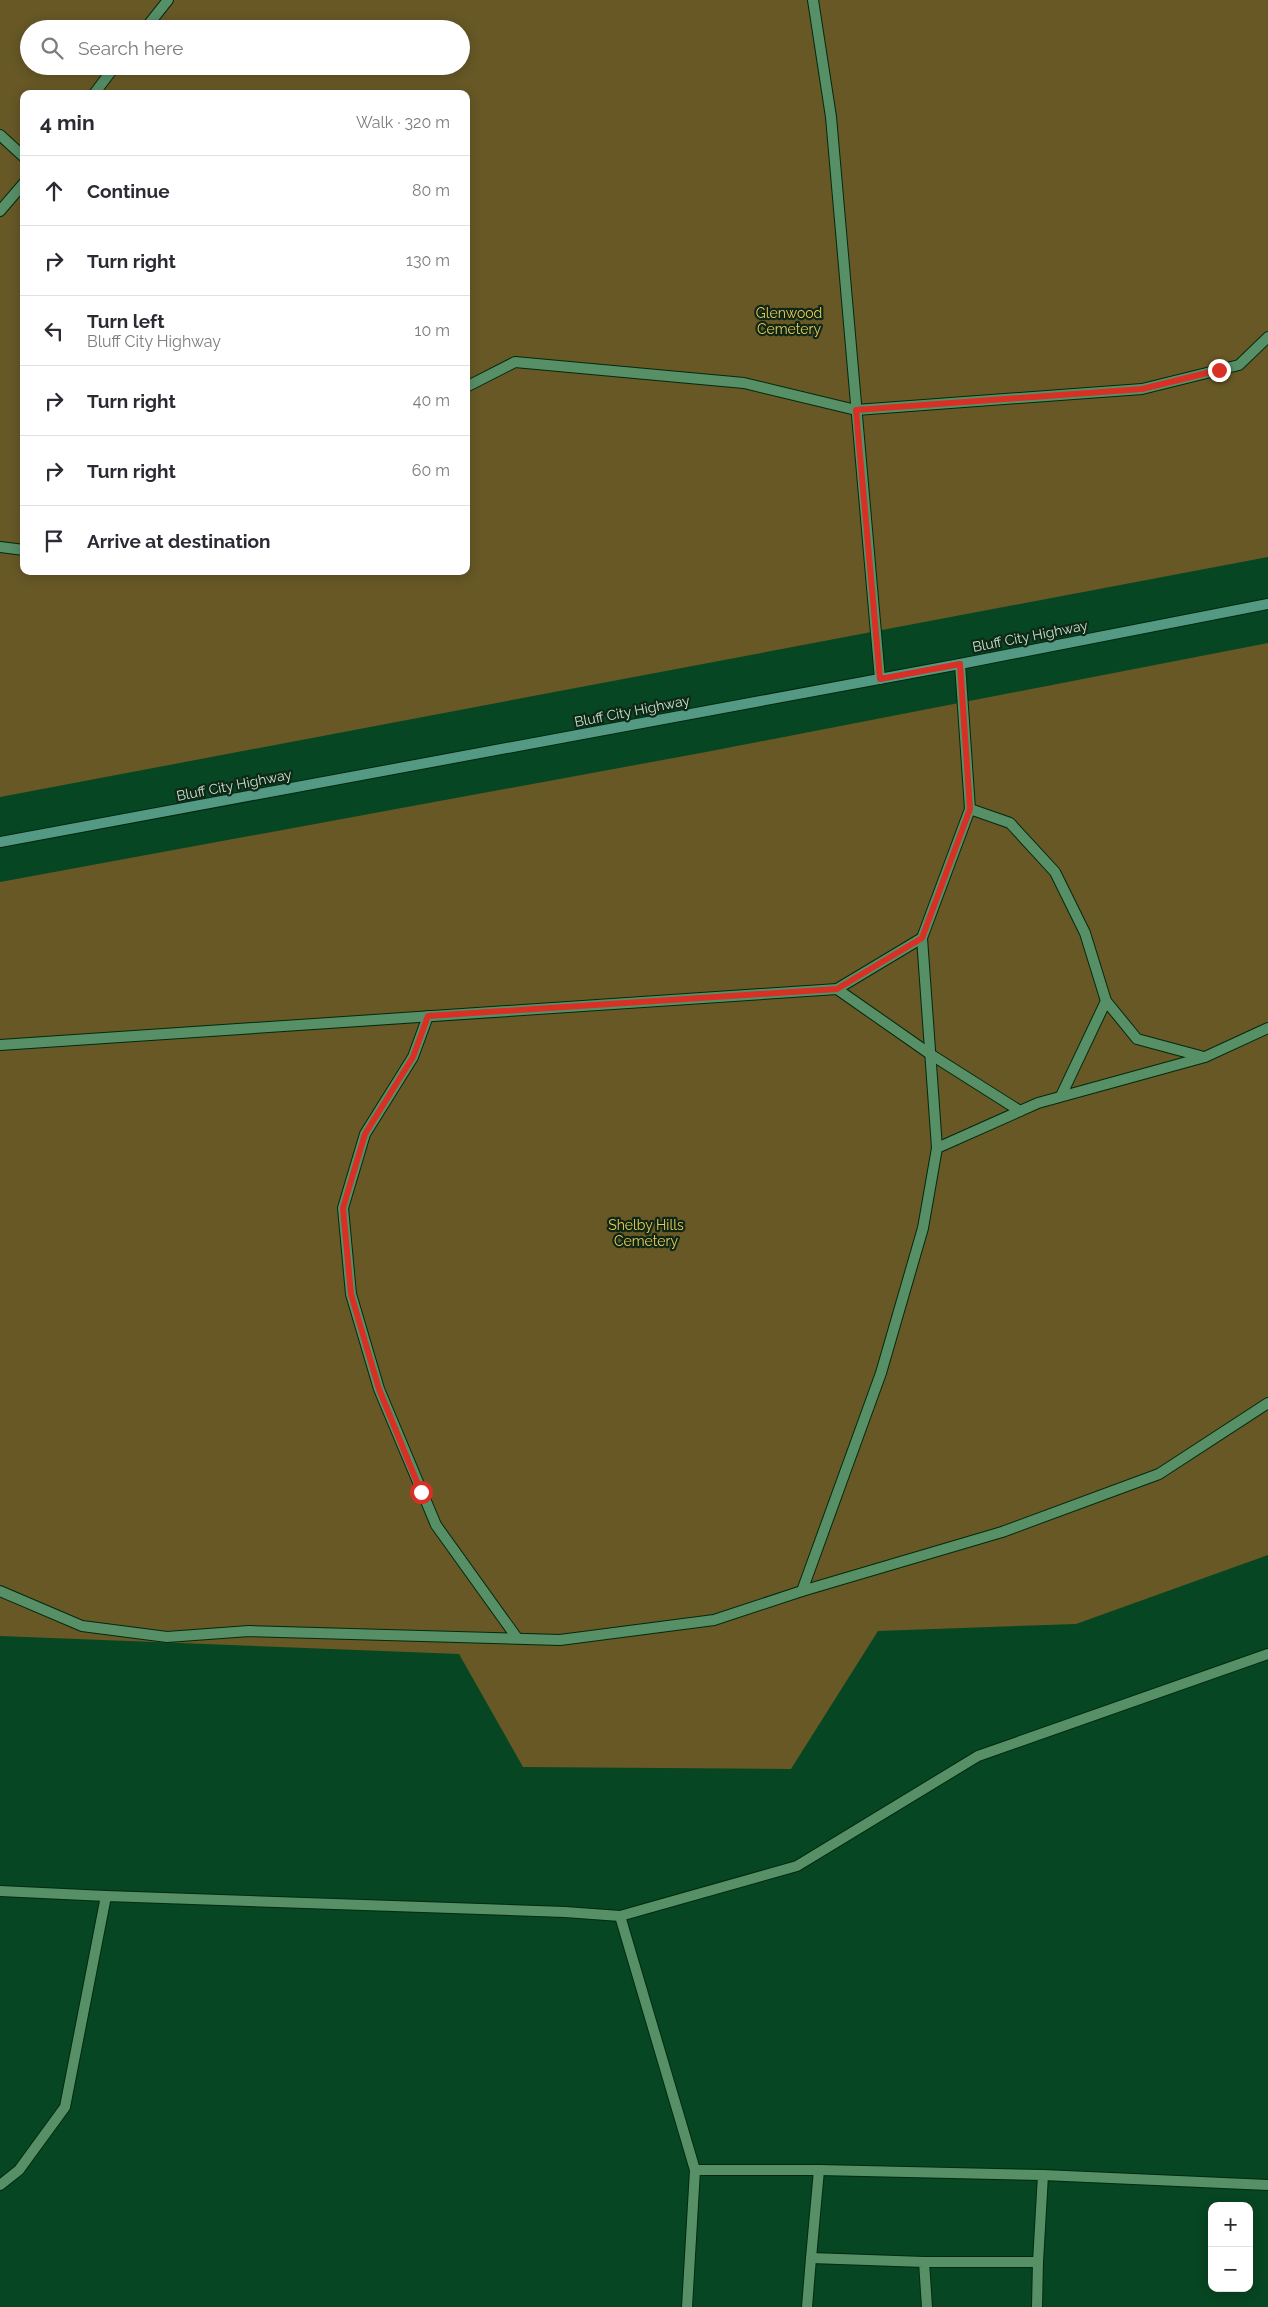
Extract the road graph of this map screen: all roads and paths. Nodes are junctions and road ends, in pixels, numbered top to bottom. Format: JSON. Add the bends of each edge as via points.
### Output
{"nodes":[{"id":1,"x":168,"y":0,"type":"edge"},
{"id":2,"x":813,"y":0,"type":"edge"},
{"id":3,"x":152,"y":20,"type":"edge"},
{"id":4,"x":108,"y":75,"type":"edge"},
{"id":5,"x":97,"y":90,"type":"edge"},
{"id":6,"x":0,"y":135,"type":"edge"},
{"id":7,"x":20,"y":153,"type":"edge"},
{"id":8,"x":20,"y":187,"type":"edge"},
{"id":9,"x":0,"y":211,"type":"edge"},
{"id":10,"x":1268,"y":336,"type":"edge"},
{"id":11,"x":470,"y":385,"type":"edge"},
{"id":12,"x":856,"y":410,"type":"junction"},
{"id":13,"x":0,"y":547,"type":"edge"},
{"id":14,"x":20,"y":550,"type":"edge"},
{"id":15,"x":1268,"y":604,"type":"edge"},
{"id":16,"x":960,"y":664,"type":"junction"},
{"id":17,"x":880,"y":679,"type":"junction"},
{"id":18,"x":970,"y":809,"type":"junction"},
{"id":19,"x":0,"y":842,"type":"edge"},
{"id":20,"x":922,"y":938,"type":"junction"},
{"id":21,"x":837,"y":989,"type":"junction"},
{"id":22,"x":1106,"y":1001,"type":"junction"},
{"id":23,"x":428,"y":1016,"type":"junction"},
{"id":24,"x":1268,"y":1028,"type":"edge"},
{"id":25,"x":0,"y":1045,"type":"edge"},
{"id":26,"x":930,"y":1054,"type":"junction"},
{"id":27,"x":1205,"y":1057,"type":"junction"},
{"id":28,"x":1061,"y":1096,"type":"junction"},
{"id":29,"x":1020,"y":1111,"type":"junction"},
{"id":30,"x":937,"y":1148,"type":"junction"},
{"id":31,"x":1268,"y":1403,"type":"edge"},
{"id":32,"x":802,"y":1590,"type":"junction"},
{"id":33,"x":0,"y":1591,"type":"edge"},
{"id":34,"x":517,"y":1638,"type":"junction"},
{"id":35,"x":1268,"y":1654,"type":"edge"},
{"id":36,"x":0,"y":1891,"type":"edge"},
{"id":37,"x":106,"y":1896,"type":"junction"},
{"id":38,"x":620,"y":1916,"type":"junction"},
{"id":39,"x":695,"y":2170,"type":"junction"},
{"id":40,"x":819,"y":2170,"type":"junction"},
{"id":41,"x":1043,"y":2175,"type":"junction"},
{"id":42,"x":1268,"y":2184,"type":"edge"},
{"id":43,"x":0,"y":2185,"type":"edge"},
{"id":44,"x":811,"y":2258,"type":"junction"},
{"id":45,"x":924,"y":2262,"type":"junction"},
{"id":46,"x":1038,"y":2262,"type":"junction"},
{"id":47,"x":687,"y":2307,"type":"edge"},
{"id":48,"x":807,"y":2307,"type":"edge"},
{"id":49,"x":927,"y":2307,"type":"edge"},
{"id":50,"x":1037,"y":2307,"type":"edge"}],
"edges":[{"from":1,"to":3,"type":"lane"},
{"from":2,"to":12,"type":"lane","via":[[831,117]]},
{"from":4,"to":5,"type":"lane"},
{"from":6,"to":7,"type":"lane"},
{"from":8,"to":9,"type":"lane"},
{"from":10,"to":12,"type":"lane","via":[[1238,365],[1142,389]]},
{"from":11,"to":12,"type":"lane","via":[[515,362],[744,383]]},
{"from":12,"to":17,"type":"lane"},
{"from":13,"to":14,"type":"lane"},
{"from":15,"to":16,"type":"main road","name":"Bluff City Highway"},
{"from":16,"to":17,"type":"main road","name":"Bluff City Highway"},
{"from":16,"to":18,"type":"lane"},
{"from":17,"to":19,"type":"main road","name":"Bluff City Highway"},
{"from":18,"to":20,"type":"lane"},
{"from":18,"to":22,"type":"lane","via":[[1010,823],[1055,872],[1085,933]]},
{"from":20,"to":21,"type":"lane"},
{"from":20,"to":26,"type":"lane"},
{"from":21,"to":23,"type":"lane"},
{"from":21,"to":26,"type":"lane"},
{"from":22,"to":27,"type":"lane","via":[[1137,1039]]},
{"from":22,"to":28,"type":"lane"},
{"from":23,"to":25,"type":"lane"},
{"from":23,"to":34,"type":"lane","via":[[413,1057],[365,1134],[343,1208],[351,1294],[379,1389],[436,1526]]},
{"from":24,"to":27,"type":"lane"},
{"from":26,"to":29,"type":"lane"},
{"from":26,"to":30,"type":"lane"},
{"from":27,"to":28,"type":"lane"},
{"from":28,"to":29,"type":"lane"},
{"from":29,"to":30,"type":"lane"},
{"from":30,"to":32,"type":"lane","via":[[923,1228],[881,1373]]},
{"from":31,"to":32,"type":"lane","via":[[1159,1474],[1002,1532]]},
{"from":32,"to":34,"type":"lane","via":[[714,1620],[560,1640]]},
{"from":33,"to":34,"type":"lane","via":[[82,1626],[167,1637],[249,1631]]},
{"from":35,"to":38,"type":"lane","via":[[978,1756],[797,1866]]},
{"from":36,"to":37,"type":"lane"},
{"from":37,"to":38,"type":"lane"},
{"from":37,"to":43,"type":"lane","via":[[65,2107],[19,2170]]},
{"from":38,"to":39,"type":"lane"},
{"from":39,"to":40,"type":"lane"},
{"from":39,"to":47,"type":"lane"},
{"from":40,"to":41,"type":"lane"},
{"from":40,"to":44,"type":"lane"},
{"from":41,"to":42,"type":"lane"},
{"from":41,"to":46,"type":"lane"},
{"from":44,"to":45,"type":"lane"},
{"from":44,"to":48,"type":"lane"},
{"from":45,"to":46,"type":"lane"},
{"from":45,"to":49,"type":"lane"},
{"from":46,"to":50,"type":"lane"}]}
